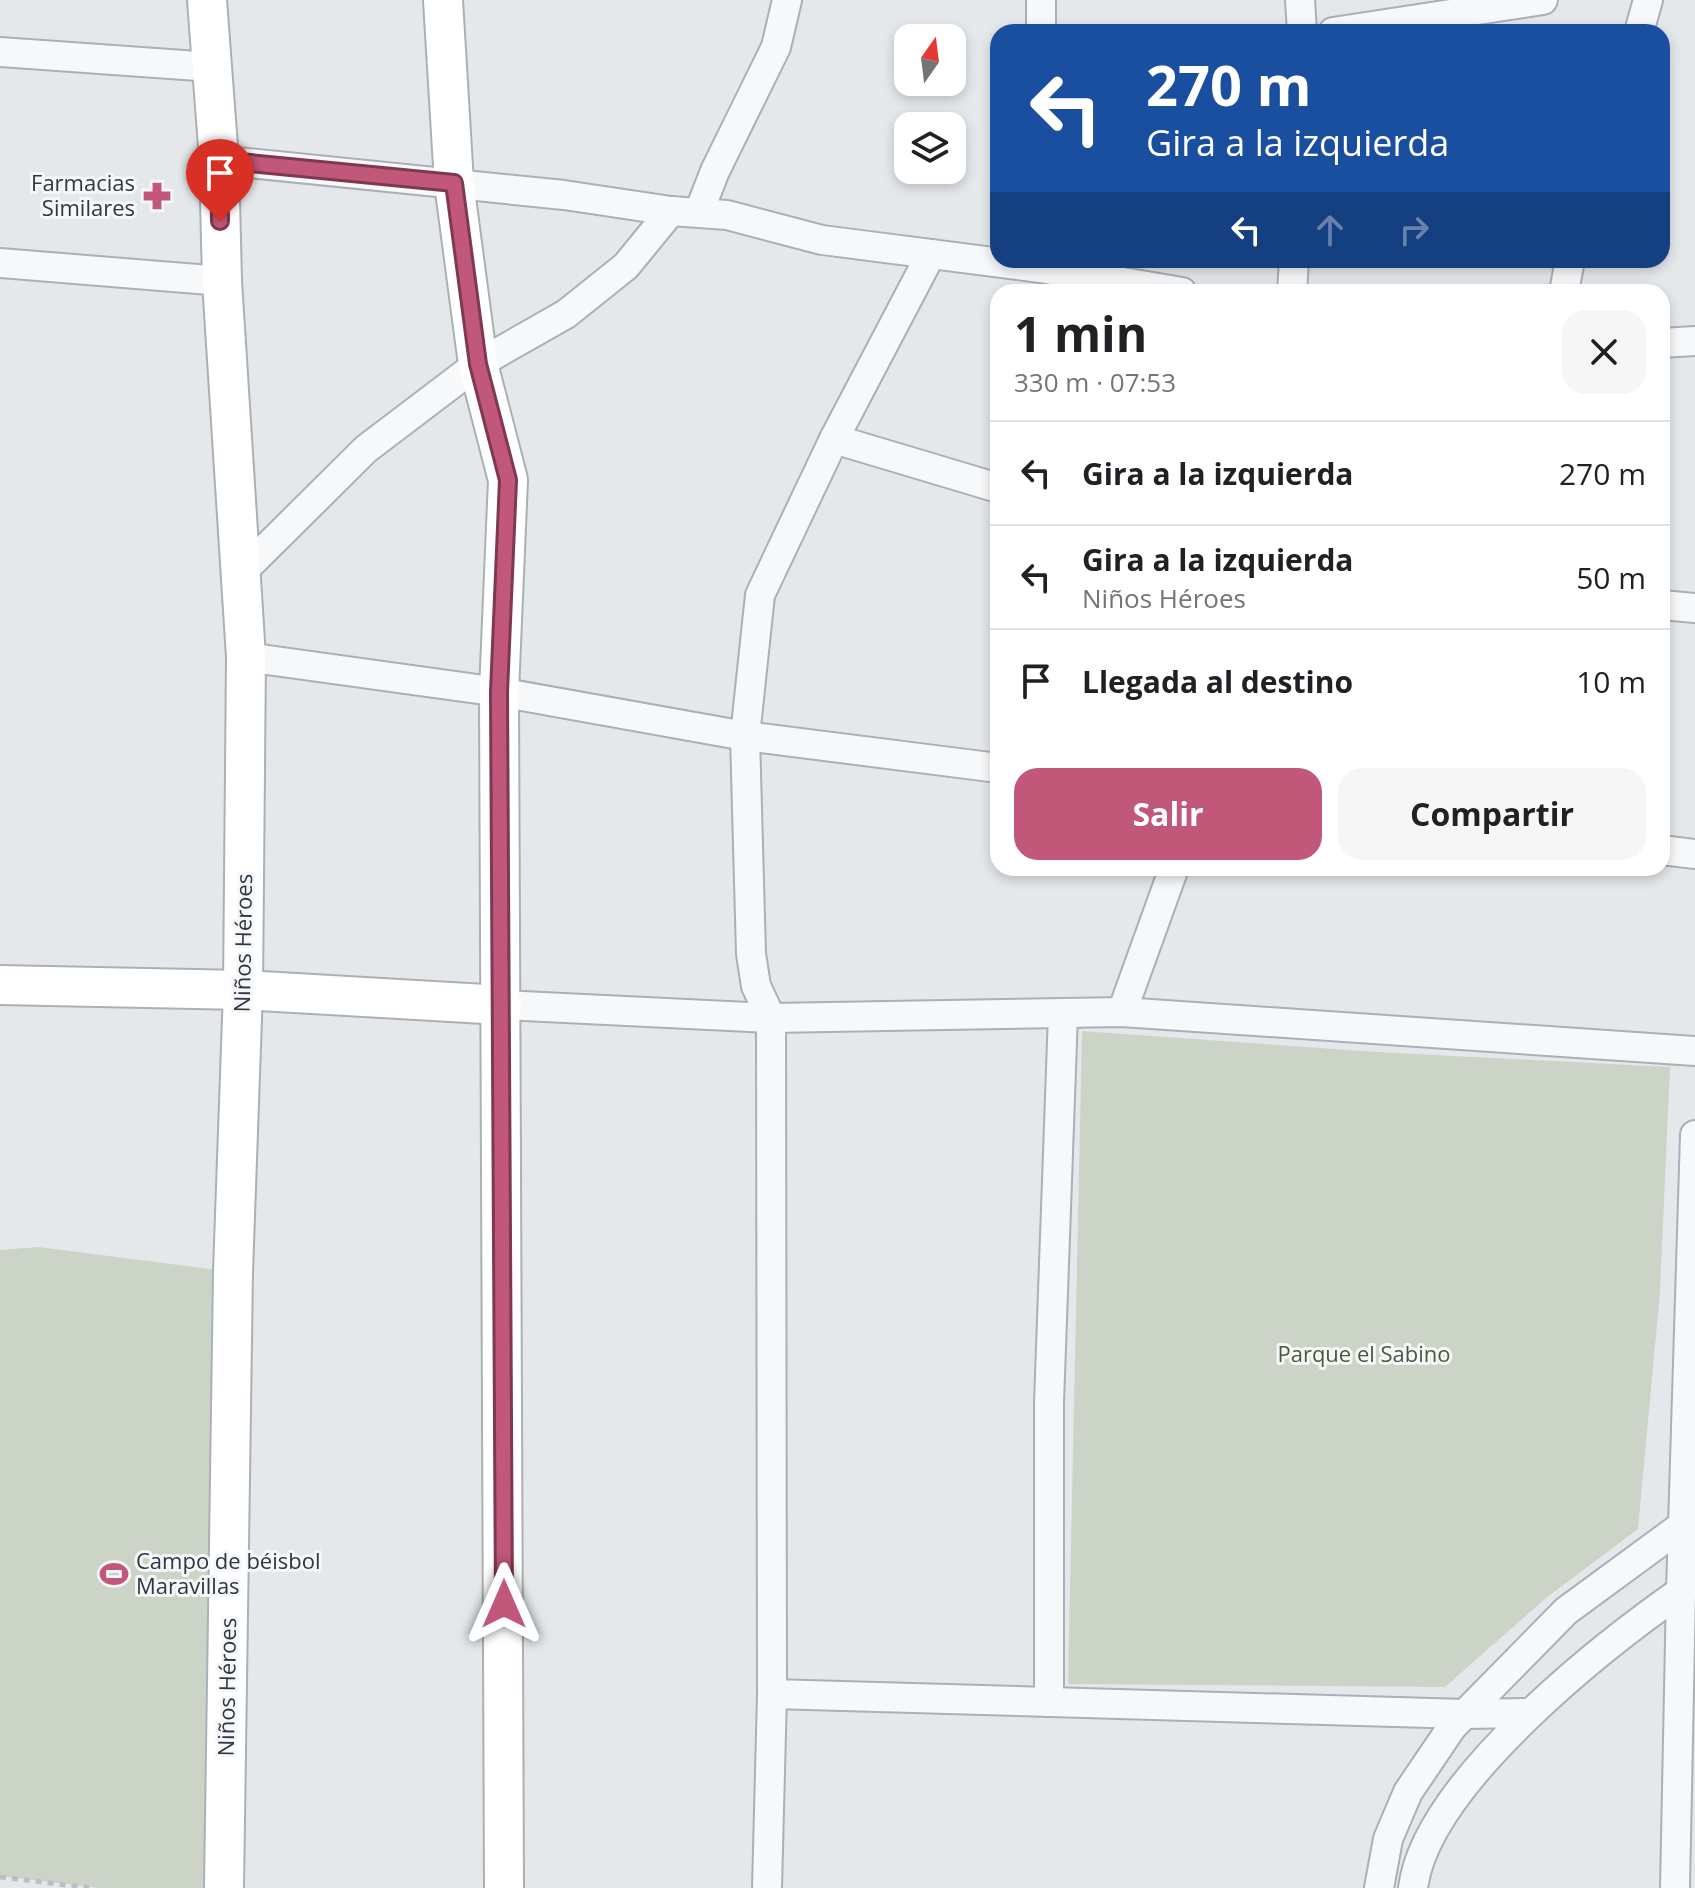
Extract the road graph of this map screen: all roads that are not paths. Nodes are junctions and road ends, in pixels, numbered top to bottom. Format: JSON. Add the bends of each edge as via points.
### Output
{"nodes":[{"id":1,"x":207,"y":0,"type":"edge"},
{"id":2,"x":443,"y":0,"type":"edge"},
{"id":3,"x":787,"y":0,"type":"edge"},
{"id":4,"x":1041,"y":0,"type":"edge"},
{"id":5,"x":1300,"y":0,"type":"edge"},
{"id":6,"x":1543,"y":0,"type":"edge"},
{"id":7,"x":1648,"y":0,"type":"edge"},
{"id":8,"x":1041,"y":24,"type":"edge"},
{"id":9,"x":1302,"y":24,"type":"edge"},
{"id":10,"x":1386,"y":24,"type":"edge"},
{"id":11,"x":1641,"y":24,"type":"edge"},
{"id":12,"x":0,"y":52,"type":"edge"},
{"id":13,"x":212,"y":67,"type":"junction"},
{"id":14,"x":219,"y":160,"type":"junction"},
{"id":15,"x":454,"y":183,"type":"junction"},
{"id":16,"x":685,"y":212,"type":"junction"},
{"id":17,"x":931,"y":254,"type":"junction"},
{"id":18,"x":990,"y":259,"type":"edge"},
{"id":19,"x":0,"y":263,"type":"edge"},
{"id":20,"x":1060,"y":268,"type":"edge"},
{"id":21,"x":222,"y":281,"type":"junction"},
{"id":22,"x":1141,"y":284,"type":"edge"},
{"id":23,"x":1695,"y":341,"type":"edge"},
{"id":24,"x":1670,"y":343,"type":"edge"},
{"id":25,"x":478,"y":364,"type":"junction"},
{"id":26,"x":834,"y":439,"type":"junction"},
{"id":27,"x":990,"y":486,"type":"edge"},
{"id":28,"x":240,"y":574,"type":"junction"},
{"id":29,"x":1670,"y":606,"type":"edge"},
{"id":30,"x":1695,"y":608,"type":"edge"},
{"id":31,"x":246,"y":657,"type":"junction"},
{"id":32,"x":499,"y":692,"type":"junction"},
{"id":33,"x":745,"y":736,"type":"junction"},
{"id":34,"x":990,"y":767,"type":"edge"},
{"id":35,"x":1670,"y":851,"type":"edge"},
{"id":36,"x":1695,"y":854,"type":"edge"},
{"id":37,"x":1171,"y":876,"type":"edge"},
{"id":38,"x":0,"y":985,"type":"edge"},
{"id":39,"x":243,"y":990,"type":"junction"},
{"id":40,"x":502,"y":1005,"type":"junction"},
{"id":41,"x":1122,"y":1012,"type":"junction"},
{"id":42,"x":1063,"y":1014,"type":"junction"},
{"id":43,"x":771,"y":1018,"type":"junction"},
{"id":44,"x":1695,"y":1051,"type":"edge"},
{"id":45,"x":1695,"y":1135,"type":"edge"},
{"id":46,"x":1689,"y":1521,"type":"edge"},
{"id":47,"x":1688,"y":1586,"type":"edge"},
{"id":48,"x":772,"y":1694,"type":"junction"},
{"id":49,"x":1049,"y":1702,"type":"junction"},
{"id":50,"x":1530,"y":1713,"type":"junction"},
{"id":51,"x":1465,"y":1714,"type":"junction"},
{"id":52,"x":224,"y":1888,"type":"edge"},
{"id":53,"x":504,"y":1888,"type":"edge"},
{"id":54,"x":767,"y":1888,"type":"edge"},
{"id":55,"x":1379,"y":1888,"type":"edge"},
{"id":56,"x":1413,"y":1888,"type":"edge"},
{"id":57,"x":1675,"y":1888,"type":"edge"}],
"edges":[{"from":1,"to":13,"type":"main road","name":"Niños Héroes"},
{"from":2,"to":15,"type":"main road"},
{"from":3,"to":16,"type":"street","via":[[776,47],[715,171]]},
{"from":4,"to":8,"type":"street"},
{"from":5,"to":9,"type":"street"},
{"from":6,"to":10,"type":"street"},
{"from":7,"to":11,"type":"street"},
{"from":12,"to":13,"type":"street"},
{"from":13,"to":14,"type":"main road","name":"Niños Héroes"},
{"from":14,"to":15,"type":"street"},
{"from":14,"to":21,"type":"main road","name":"Niños Héroes"},
{"from":15,"to":16,"type":"street"},
{"from":15,"to":25,"type":"main road"},
{"from":16,"to":17,"type":"street","via":[[727,215],[822,240]]},
{"from":16,"to":25,"type":"street","via":[[566,314]]},
{"from":17,"to":18,"type":"street"},
{"from":17,"to":26,"type":"street"},
{"from":19,"to":21,"type":"street"},
{"from":20,"to":22,"type":"street"},
{"from":21,"to":28,"type":"main road","name":"Niños Héroes"},
{"from":23,"to":24,"type":"street"},
{"from":25,"to":28,"type":"street","via":[[366,449]]},
{"from":25,"to":32,"type":"main road","via":[[508,480]]},
{"from":26,"to":27,"type":"street"},
{"from":26,"to":33,"type":"street","via":[[760,595]]},
{"from":28,"to":31,"type":"main road","name":"Niños Héroes"},
{"from":29,"to":30,"type":"street"},
{"from":31,"to":32,"type":"street"},
{"from":31,"to":39,"type":"main road","name":"Niños Héroes"},
{"from":32,"to":33,"type":"street"},
{"from":32,"to":40,"type":"main road"},
{"from":33,"to":34,"type":"street"},
{"from":33,"to":43,"type":"street","via":[[751,954],[756,986]]},
{"from":35,"to":36,"type":"street"},
{"from":37,"to":41,"type":"street"},
{"from":38,"to":39,"type":"main road"},
{"from":39,"to":40,"type":"main road"},
{"from":39,"to":52,"type":"main road","name":"Niños Héroes"},
{"from":40,"to":43,"type":"street"},
{"from":40,"to":53,"type":"main road"},
{"from":41,"to":42,"type":"street"},
{"from":41,"to":44,"type":"street"},
{"from":42,"to":43,"type":"street"},
{"from":42,"to":49,"type":"street","via":[[1049,1403]]},
{"from":43,"to":48,"type":"street"},
{"from":45,"to":46,"type":"street"},
{"from":46,"to":47,"type":"street"},
{"from":46,"to":51,"type":"street","via":[[1566,1611]]},
{"from":47,"to":50,"type":"street"},
{"from":47,"to":57,"type":"street"},
{"from":48,"to":49,"type":"street"},
{"from":48,"to":54,"type":"street"},
{"from":49,"to":51,"type":"street"},
{"from":50,"to":51,"type":"street"},
{"from":50,"to":56,"type":"street","via":[[1460,1789],[1422,1853]]},
{"from":51,"to":55,"type":"street","via":[[1408,1792],[1388,1839]]}]}
